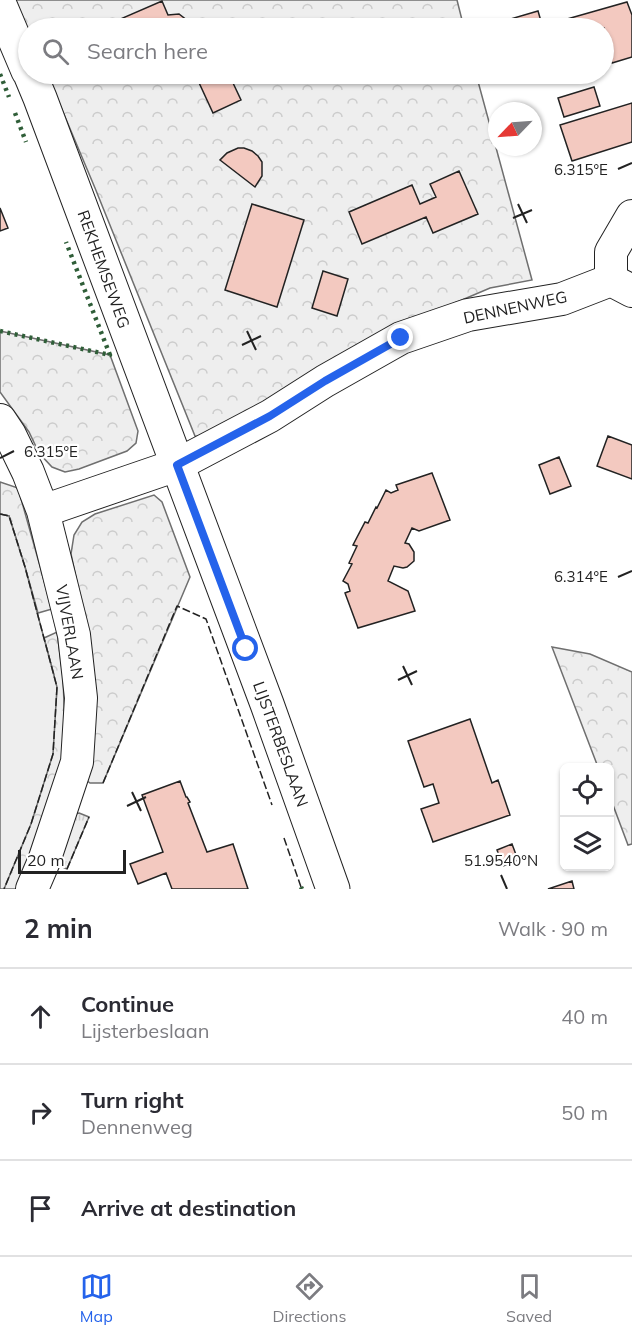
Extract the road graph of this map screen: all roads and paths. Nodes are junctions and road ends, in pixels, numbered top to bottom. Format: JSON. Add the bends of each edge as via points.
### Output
{"nodes":[{"id":1,"x":0,"y":5,"type":"edge"},
{"id":2,"x":18,"y":47,"type":"edge"},
{"id":3,"x":34,"y":84,"type":"edge"},
{"id":4,"x":632,"y":216,"type":"edge"},
{"id":5,"x":621,"y":286,"type":"edge"},
{"id":6,"x":0,"y":420,"type":"edge"},
{"id":7,"x":177,"y":465,"type":"junction"},
{"id":8,"x":43,"y":511,"type":"junction"},
{"id":9,"x":32,"y":889,"type":"edge"},
{"id":10,"x":333,"y":889,"type":"edge"}],
"edges":[{"from":1,"to":2,"type":"street","name":"REKHEMSEWEG"},
{"from":3,"to":7,"type":"street","name":"REKHEMSEWEG"},
{"from":4,"to":5,"type":"street","via":[[611,252]]},
{"from":5,"to":7,"type":"street","name":"DENNENWEG","via":[[468,315],[401,338],[270,416]]},
{"from":6,"to":8,"type":"street","name":"VIJVERLAAN","via":[[28,472]]},
{"from":7,"to":8,"type":"street"},
{"from":7,"to":10,"type":"street","name":"LIJSTERBESLAAN"},
{"from":8,"to":9,"type":"street","name":"VIJVERLAAN","via":[[74,635],[81,698],[77,762]]}]}
